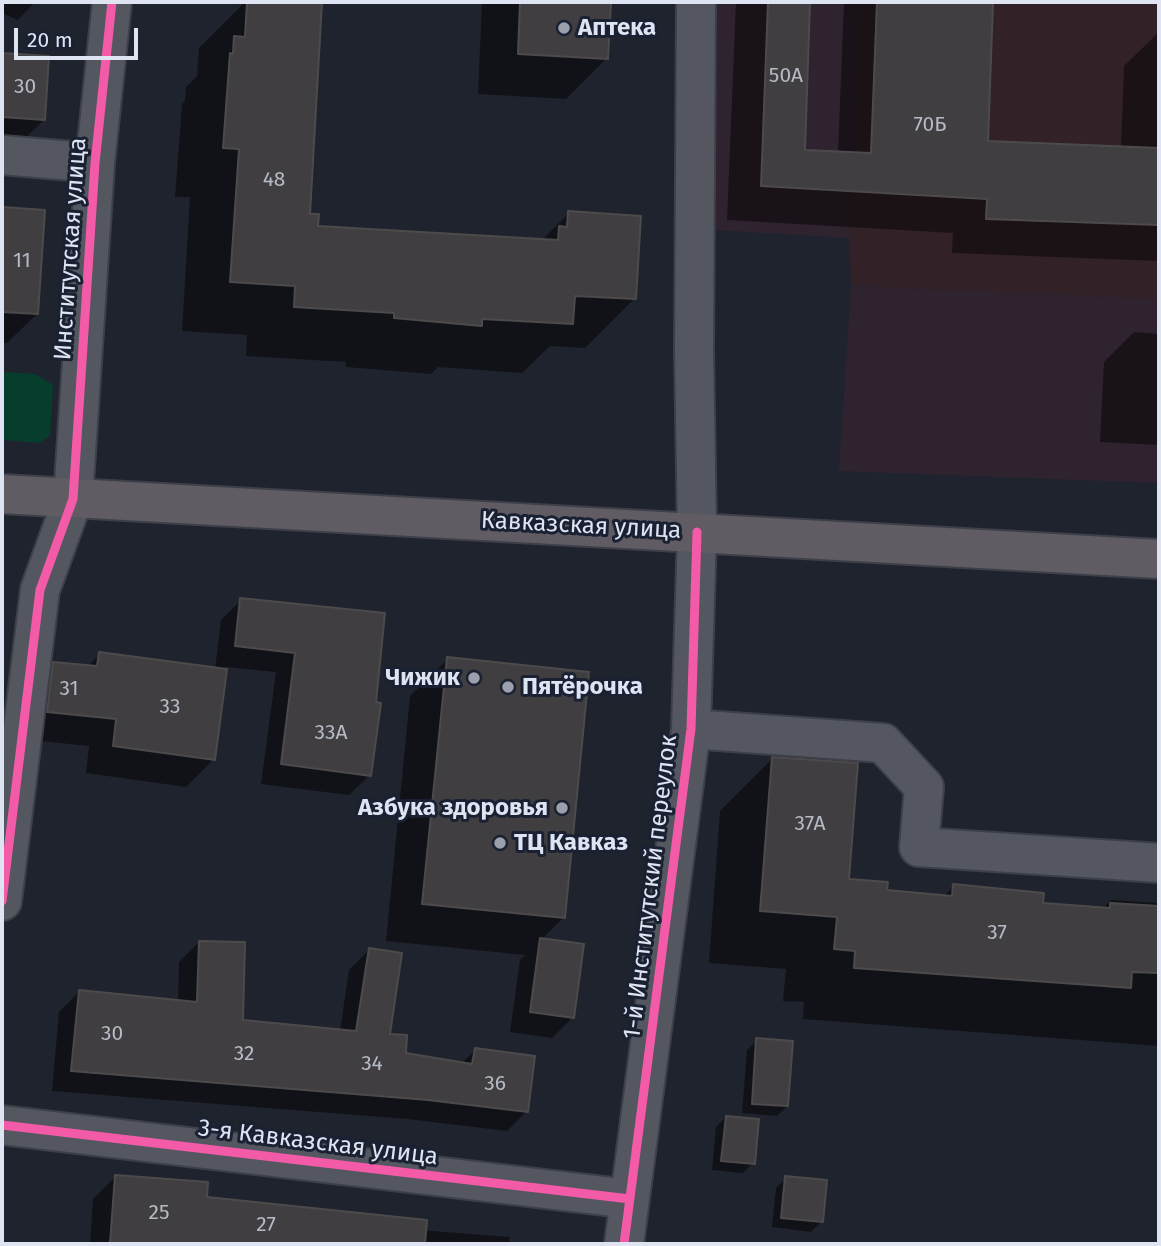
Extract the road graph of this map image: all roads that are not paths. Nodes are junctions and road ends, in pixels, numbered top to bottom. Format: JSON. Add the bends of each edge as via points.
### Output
{"nodes":[{"id":1,"x":113,"y":2,"type":"edge"},
{"id":2,"x":696,"y":2,"type":"edge"},
{"id":3,"x":2,"y":155,"type":"edge"},
{"id":4,"x":95,"y":163,"type":"junction"},
{"id":5,"x":2,"y":494,"type":"edge"},
{"id":6,"x":73,"y":499,"type":"junction"},
{"id":7,"x":697,"y":532,"type":"junction"},
{"id":8,"x":1159,"y":559,"type":"edge"},
{"id":9,"x":691,"y":729,"type":"junction"},
{"id":10,"x":1159,"y":863,"type":"edge"},
{"id":11,"x":2,"y":901,"type":"edge"},
{"id":12,"x":2,"y":1125,"type":"edge"},
{"id":13,"x":630,"y":1199,"type":"junction"},
{"id":14,"x":631,"y":1244,"type":"edge"}],
"edges":[{"from":1,"to":4,"type":"street","name":"Институтская улица"},
{"from":2,"to":7,"type":"street","name":"1-й Институтский переулок"},
{"from":3,"to":4,"type":"street"},
{"from":4,"to":6,"type":"street","name":"Институтская улица"},
{"from":5,"to":6,"type":"main road","name":"Кавказская улица"},
{"from":6,"to":7,"type":"main road","name":"Кавказская улица"},
{"from":6,"to":11,"type":"street","name":"Институтская улица","via":[[40,590]]},
{"from":7,"to":8,"type":"main road","name":"Кавказская улица"},
{"from":7,"to":9,"type":"street","name":"1-й Институтский переулок"},
{"from":9,"to":10,"type":"street","via":[[883,743],[925,787],[919,847]]},
{"from":9,"to":13,"type":"street","name":"1-й Институтский переулок"},
{"from":12,"to":13,"type":"street","name":"3-я Кавказская улица"},
{"from":13,"to":14,"type":"street","name":"1-й Институтский переулок"}]}
